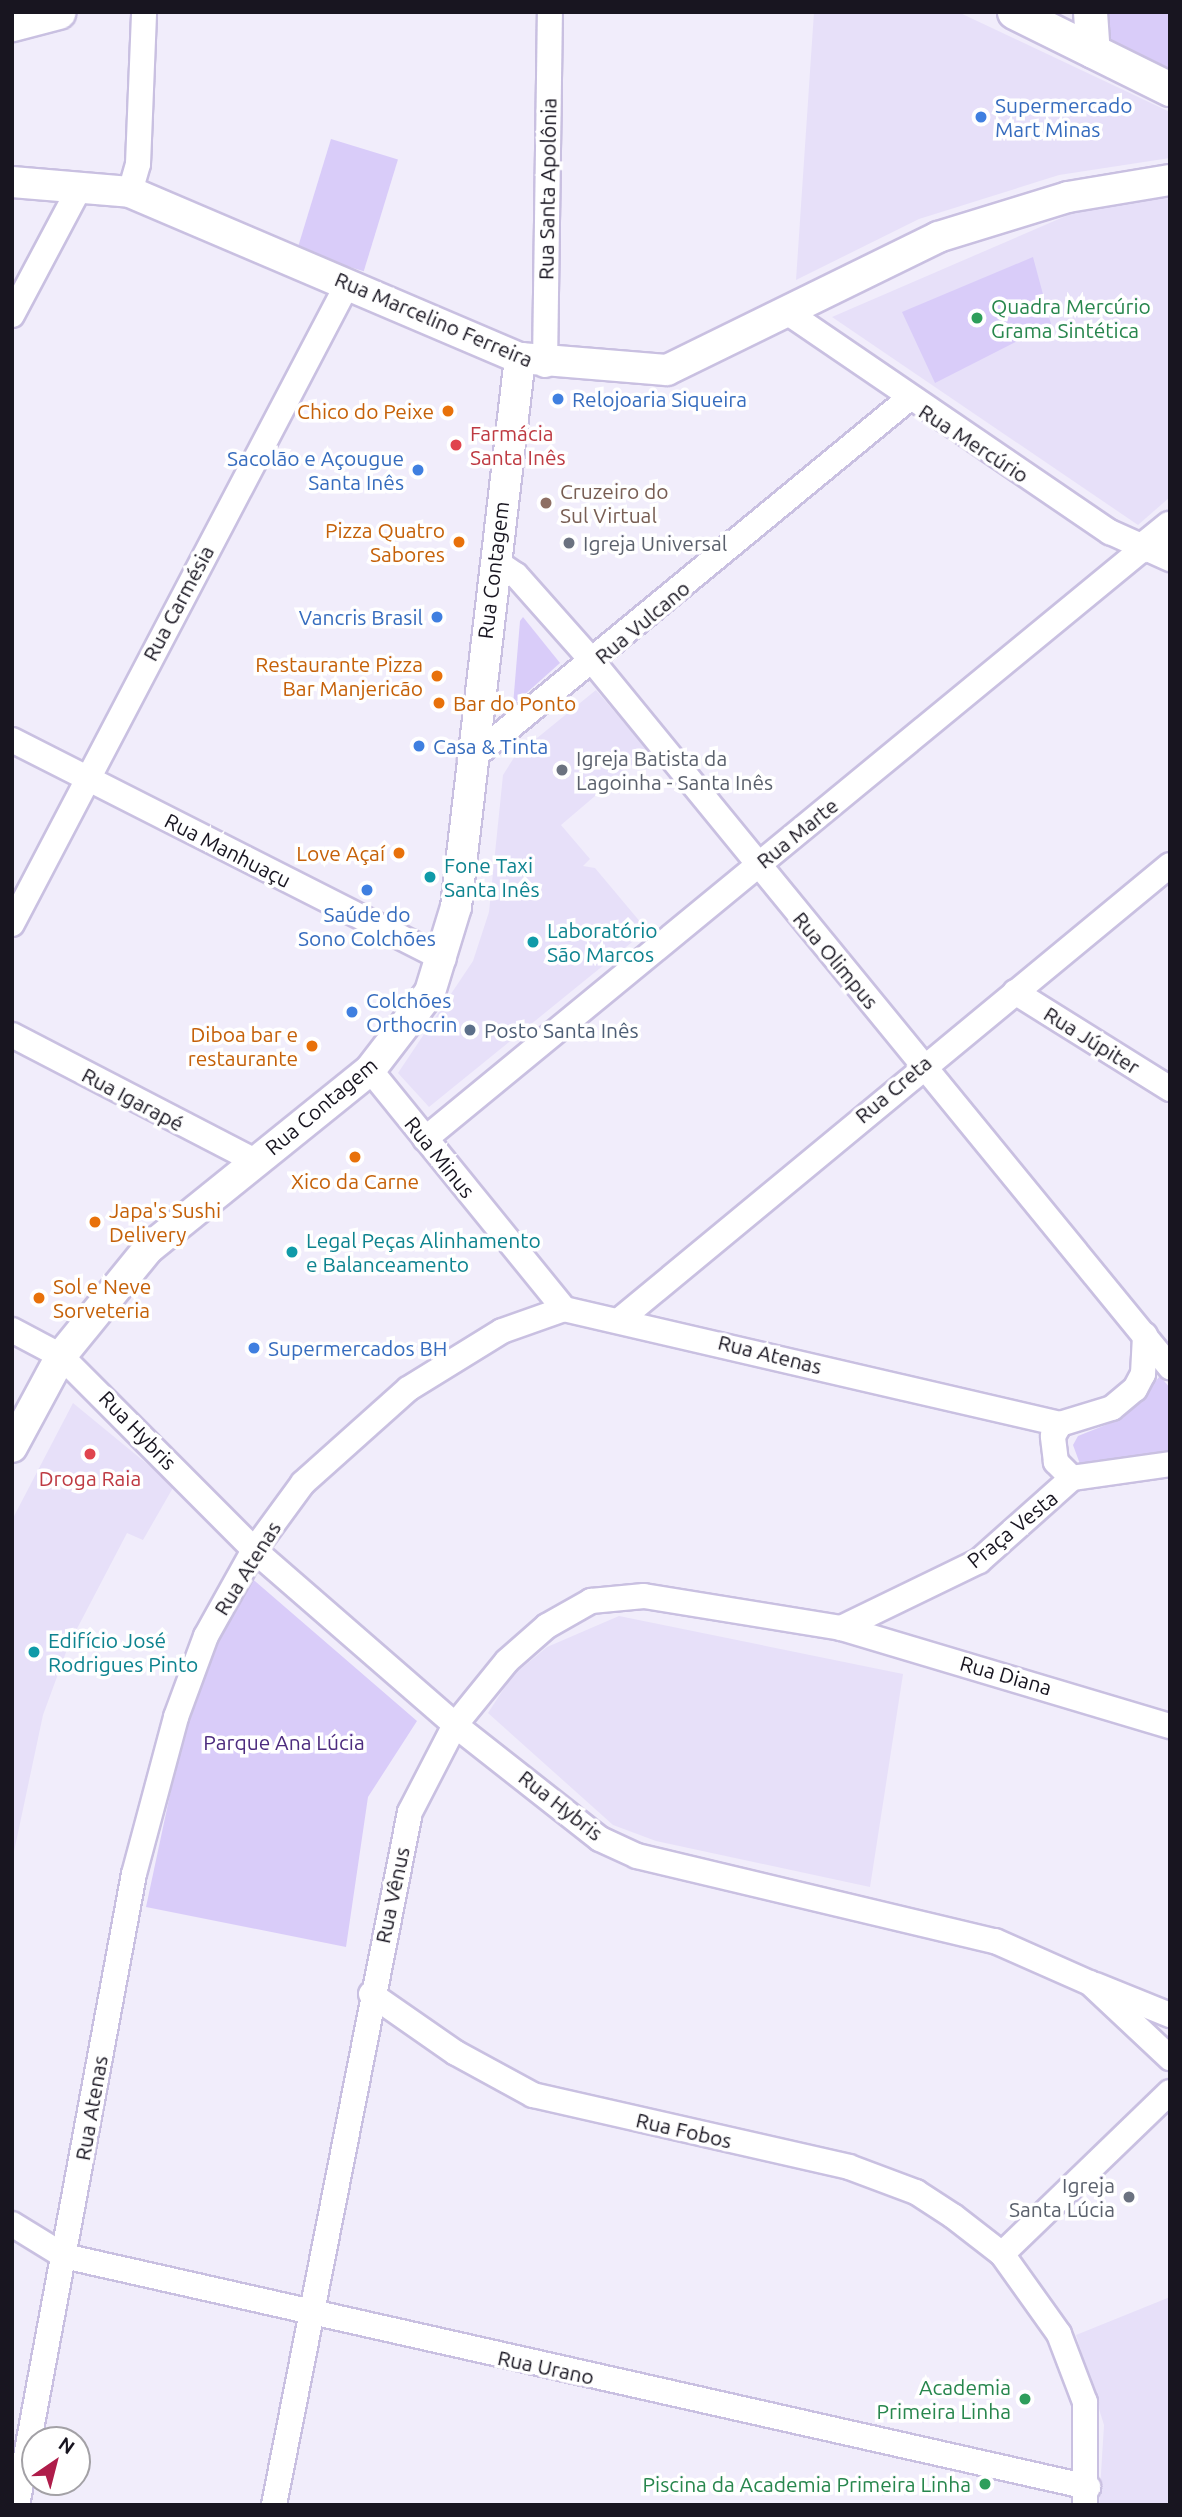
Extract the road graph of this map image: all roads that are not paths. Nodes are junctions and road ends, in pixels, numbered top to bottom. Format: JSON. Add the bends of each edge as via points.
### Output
{"nodes":[{"id":1,"x":58,"y":12,"type":"edge"},
{"id":2,"x":144,"y":12,"type":"edge"},
{"id":3,"x":550,"y":12,"type":"edge"},
{"id":4,"x":1014,"y":12,"type":"edge"},
{"id":5,"x":1090,"y":12,"type":"edge"},
{"id":6,"x":12,"y":24,"type":"edge"},
{"id":7,"x":1093,"y":51,"type":"junction"},
{"id":8,"x":1170,"y":89,"type":"edge"},
{"id":9,"x":1170,"y":180,"type":"edge"},
{"id":10,"x":12,"y":182,"type":"edge"},
{"id":11,"x":80,"y":187,"type":"junction"},
{"id":12,"x":130,"y":192,"type":"junction"},
{"id":13,"x":348,"y":283,"type":"junction"},
{"id":14,"x":787,"y":312,"type":"junction"},
{"id":15,"x":12,"y":315,"type":"edge"},
{"id":16,"x":532,"y":362,"type":"junction"},
{"id":17,"x":907,"y":400,"type":"junction"},
{"id":18,"x":1170,"y":527,"type":"edge"},
{"id":19,"x":1157,"y":553,"type":"edge"},
{"id":20,"x":495,"y":561,"type":"junction"},
{"id":21,"x":594,"y":663,"type":"junction"},
{"id":22,"x":12,"y":740,"type":"edge"},
{"id":23,"x":470,"y":760,"type":"junction"},
{"id":24,"x":86,"y":778,"type":"junction"},
{"id":25,"x":1170,"y":865,"type":"edge"},
{"id":26,"x":757,"y":866,"type":"junction"},
{"id":27,"x":12,"y":924,"type":"edge"},
{"id":28,"x":444,"y":958,"type":"junction"},
{"id":29,"x":1015,"y":992,"type":"junction"},
{"id":30,"x":12,"y":1035,"type":"edge"},
{"id":31,"x":922,"y":1064,"type":"junction"},
{"id":32,"x":370,"y":1070,"type":"junction"},
{"id":33,"x":1170,"y":1089,"type":"edge"},
{"id":34,"x":425,"y":1139,"type":"junction"},
{"id":35,"x":255,"y":1161,"type":"junction"},
{"id":36,"x":564,"y":1309,"type":"junction"},
{"id":37,"x":622,"y":1318,"type":"junction"},
{"id":38,"x":12,"y":1330,"type":"edge"},
{"id":39,"x":1145,"y":1335,"type":"junction"},
{"id":40,"x":61,"y":1356,"type":"junction"},
{"id":41,"x":1170,"y":1367,"type":"edge"},
{"id":42,"x":1060,"y":1424,"type":"junction"},
{"id":43,"x":12,"y":1447,"type":"edge"},
{"id":44,"x":1170,"y":1464,"type":"edge"},
{"id":45,"x":1072,"y":1478,"type":"junction"},
{"id":46,"x":254,"y":1550,"type":"junction"},
{"id":47,"x":841,"y":1629,"type":"junction"},
{"id":48,"x":455,"y":1725,"type":"junction"},
{"id":49,"x":1170,"y":1726,"type":"edge"},
{"id":50,"x":1090,"y":1983,"type":"junction"},
{"id":51,"x":371,"y":1994,"type":"junction"},
{"id":52,"x":1170,"y":2014,"type":"edge"},
{"id":53,"x":1170,"y":2058,"type":"edge"},
{"id":54,"x":1170,"y":2092,"type":"edge"},
{"id":55,"x":12,"y":2224,"type":"edge"},
{"id":56,"x":1002,"y":2254,"type":"junction"},
{"id":57,"x":64,"y":2256,"type":"junction"},
{"id":58,"x":311,"y":2315,"type":"junction"},
{"id":59,"x":1086,"y":2496,"type":"edge"},
{"id":60,"x":17,"y":2505,"type":"edge"},
{"id":61,"x":274,"y":2505,"type":"edge"}],
"edges":[{"from":1,"to":6,"type":"main road"},
{"from":2,"to":12,"type":"street","via":[[138,164]]},
{"from":3,"to":16,"type":"street","name":"Rua Santa Apolônia"},
{"from":4,"to":7,"type":"main road"},
{"from":5,"to":7,"type":"main road"},
{"from":7,"to":8,"type":"main road"},
{"from":9,"to":14,"type":"street","name":"Rua Marcelino Ferreira","via":[[1068,197],[938,237]]},
{"from":10,"to":11,"type":"street","name":"Rua Marcelino Ferreira"},
{"from":11,"to":12,"type":"street","name":"Rua Marcelino Ferreira"},
{"from":11,"to":15,"type":"street"},
{"from":12,"to":13,"type":"street","name":"Rua Marcelino Ferreira"},
{"from":13,"to":16,"type":"street","name":"Rua Marcelino Ferreira"},
{"from":13,"to":24,"type":"street","name":"Rua Carmésia"},
{"from":14,"to":16,"type":"street","name":"Rua Marcelino Ferreira","via":[[667,370]]},
{"from":14,"to":17,"type":"street","name":"Rua Mercúrio"},
{"from":16,"to":20,"type":"street","name":"Rua Contagem"},
{"from":17,"to":19,"type":"street","name":"Rua Mercúrio","via":[[1110,532]]},
{"from":17,"to":21,"type":"street","name":"Rua Vulcano"},
{"from":18,"to":19,"type":"street","name":"Rua Marte"},
{"from":19,"to":26,"type":"street","name":"Rua Marte"},
{"from":20,"to":21,"type":"street","name":"Rua Olimpus","via":[[516,575]]},
{"from":20,"to":23,"type":"street","name":"Rua Contagem"},
{"from":21,"to":23,"type":"street","name":"Rua Vulcano"},
{"from":21,"to":26,"type":"street","name":"Rua Olimpus"},
{"from":22,"to":24,"type":"street","name":"Rua Manhuaçu"},
{"from":23,"to":28,"type":"street","name":"Rua Contagem","via":[[456,907]]},
{"from":24,"to":27,"type":"street","name":"Rua Carmésia"},
{"from":24,"to":28,"type":"street","name":"Rua Manhuaçu"},
{"from":25,"to":29,"type":"street","name":"Rua Creta"},
{"from":26,"to":31,"type":"street","name":"Rua Olimpus"},
{"from":26,"to":34,"type":"street","name":"Rua Marte"},
{"from":28,"to":32,"type":"street","name":"Rua Contagem","via":[[409,1023]]},
{"from":29,"to":31,"type":"street","name":"Rua Creta"},
{"from":29,"to":33,"type":"street","name":"Rua Júpiter"},
{"from":30,"to":35,"type":"street","name":"Rua Igarapé"},
{"from":31,"to":37,"type":"street","name":"Rua Creta"},
{"from":31,"to":39,"type":"street","name":"Rua Olimpus"},
{"from":32,"to":34,"type":"street","name":"Rua Minus"},
{"from":32,"to":35,"type":"street","name":"Rua Contagem"},
{"from":34,"to":36,"type":"street","name":"Rua Minus"},
{"from":35,"to":40,"type":"street","name":"Rua Contagem","via":[[148,1249]]},
{"from":36,"to":37,"type":"street","name":"Rua Atenas"},
{"from":36,"to":46,"type":"street","name":"Rua Atenas","via":[[502,1331],[408,1389],[303,1483]]},
{"from":37,"to":42,"type":"street","name":"Rua Atenas"},
{"from":38,"to":40,"type":"street","name":"Rua Hybris"},
{"from":39,"to":41,"type":"street","name":"Rua Olimpus"},
{"from":39,"to":42,"type":"street","via":[[1143,1374],[1135,1389],[1112,1408]]},
{"from":40,"to":43,"type":"street","name":"Rua Contagem"},
{"from":40,"to":46,"type":"street","name":"Rua Hybris"},
{"from":42,"to":45,"type":"street","name":"Praça Vesta","via":[[1052,1445],[1056,1462]]},
{"from":44,"to":45,"type":"street"},
{"from":45,"to":47,"type":"street","name":"Praça Vesta","via":[[979,1561]]},
{"from":46,"to":48,"type":"street","name":"Rua Hybris"},
{"from":46,"to":57,"type":"street","name":"Rua Atenas","via":[[206,1636],[165,1756],[134,1874]]},
{"from":47,"to":48,"type":"street","name":"Rua Vênus","via":[[644,1597],[591,1601],[547,1626],[508,1661]]},
{"from":47,"to":49,"type":"street","name":"Rua Diana"},
{"from":48,"to":50,"type":"street","name":"Rua Hybris","via":[[569,1817],[637,1856],[995,1941]]},
{"from":48,"to":51,"type":"street","name":"Rua Vênus","via":[[410,1812]]},
{"from":50,"to":52,"type":"street","via":[[1134,1995]]},
{"from":50,"to":53,"type":"street","name":"Rua Hybris"},
{"from":51,"to":56,"type":"street","name":"Rua Fobos","via":[[456,2053],[533,2095],[849,2167],[916,2192]]},
{"from":51,"to":58,"type":"street","name":"Rua Vênus"},
{"from":54,"to":56,"type":"street"},
{"from":55,"to":57,"type":"street","name":"Rua Urano"},
{"from":56,"to":59,"type":"street","name":"Rua Fobos","via":[[1059,2334],[1085,2402]]},
{"from":57,"to":58,"type":"street","name":"Rua Urano"},
{"from":57,"to":60,"type":"street","name":"Rua Atenas"},
{"from":58,"to":59,"type":"street","name":"Rua Urano"},
{"from":58,"to":61,"type":"street","name":"Rua Vênus"}]}
